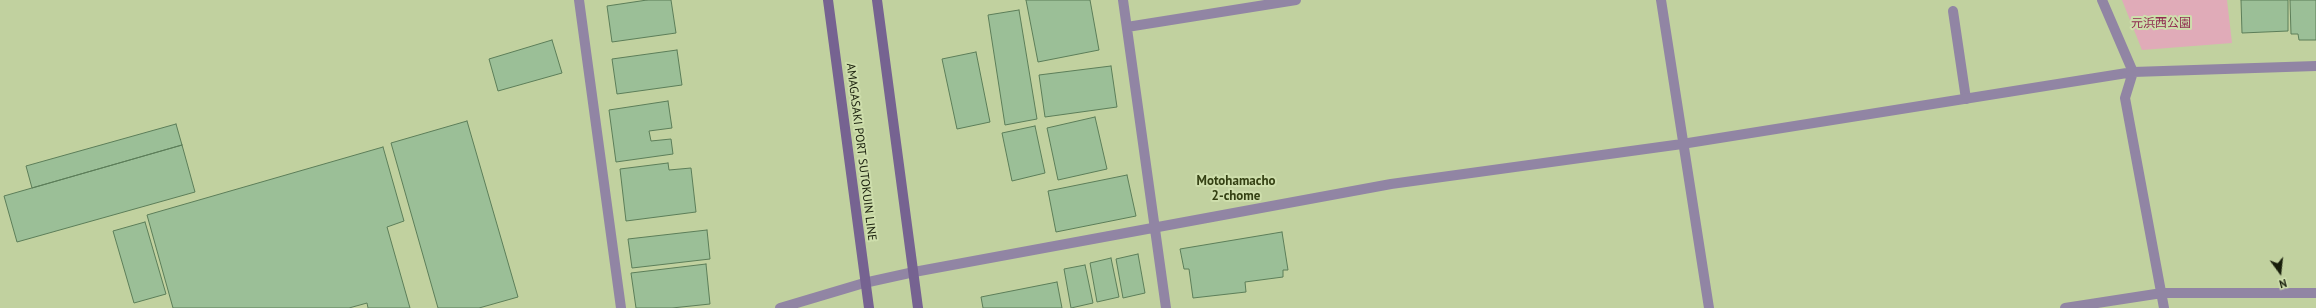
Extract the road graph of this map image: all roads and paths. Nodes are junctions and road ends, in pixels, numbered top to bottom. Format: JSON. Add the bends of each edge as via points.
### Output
{"nodes":[{"id":1,"x":579,"y":0,"type":"edge"},
{"id":2,"x":828,"y":0,"type":"edge"},
{"id":3,"x":877,"y":0,"type":"edge"},
{"id":4,"x":1123,"y":0,"type":"edge"},
{"id":5,"x":1296,"y":0,"type":"edge"},
{"id":6,"x":1661,"y":0,"type":"edge"},
{"id":7,"x":2102,"y":0,"type":"edge"},
{"id":8,"x":1952,"y":11,"type":"dead end"},
{"id":9,"x":1127,"y":27,"type":"junction"},
{"id":10,"x":2316,"y":66,"type":"edge"},
{"id":11,"x":2132,"y":72,"type":"junction"},
{"id":12,"x":1966,"y":99,"type":"junction"},
{"id":13,"x":1682,"y":144,"type":"junction"},
{"id":14,"x":1154,"y":228,"type":"junction"},
{"id":15,"x":914,"y":272,"type":"junction"},
{"id":16,"x":864,"y":283,"type":"junction"},
{"id":17,"x":2162,"y":293,"type":"junction"},
{"id":18,"x":2316,"y":294,"type":"edge"},
{"id":19,"x":621,"y":308,"type":"edge"},
{"id":20,"x":780,"y":308,"type":"edge"},
{"id":21,"x":869,"y":308,"type":"edge"},
{"id":22,"x":918,"y":308,"type":"edge"},
{"id":23,"x":1166,"y":308,"type":"edge"},
{"id":24,"x":1709,"y":308,"type":"edge"},
{"id":25,"x":2065,"y":308,"type":"edge"},
{"id":26,"x":2164,"y":308,"type":"edge"}],
"edges":[{"from":1,"to":19,"type":"street"},
{"from":2,"to":16,"type":"main road","name":"AMAGASAKI PORT SUTOKUIN LINE"},
{"from":3,"to":15,"type":"main road"},
{"from":4,"to":9,"type":"street"},
{"from":5,"to":9,"type":"street"},
{"from":6,"to":13,"type":"street"},
{"from":7,"to":11,"type":"street"},
{"from":8,"to":12,"type":"street"},
{"from":9,"to":14,"type":"street"},
{"from":10,"to":11,"type":"street"},
{"from":11,"to":12,"type":"street"},
{"from":11,"to":17,"type":"street","via":[[2126,98]]},
{"from":12,"to":13,"type":"street"},
{"from":13,"to":14,"type":"street","via":[[1391,184]]},
{"from":13,"to":24,"type":"street"},
{"from":14,"to":15,"type":"street"},
{"from":14,"to":23,"type":"street"},
{"from":15,"to":16,"type":"street"},
{"from":15,"to":22,"type":"main road"},
{"from":16,"to":20,"type":"street"},
{"from":16,"to":21,"type":"main road","name":"AMAGASAKI PORT SUTOKUIN LINE"},
{"from":17,"to":18,"type":"street"},
{"from":17,"to":25,"type":"street"},
{"from":17,"to":26,"type":"street"}]}
